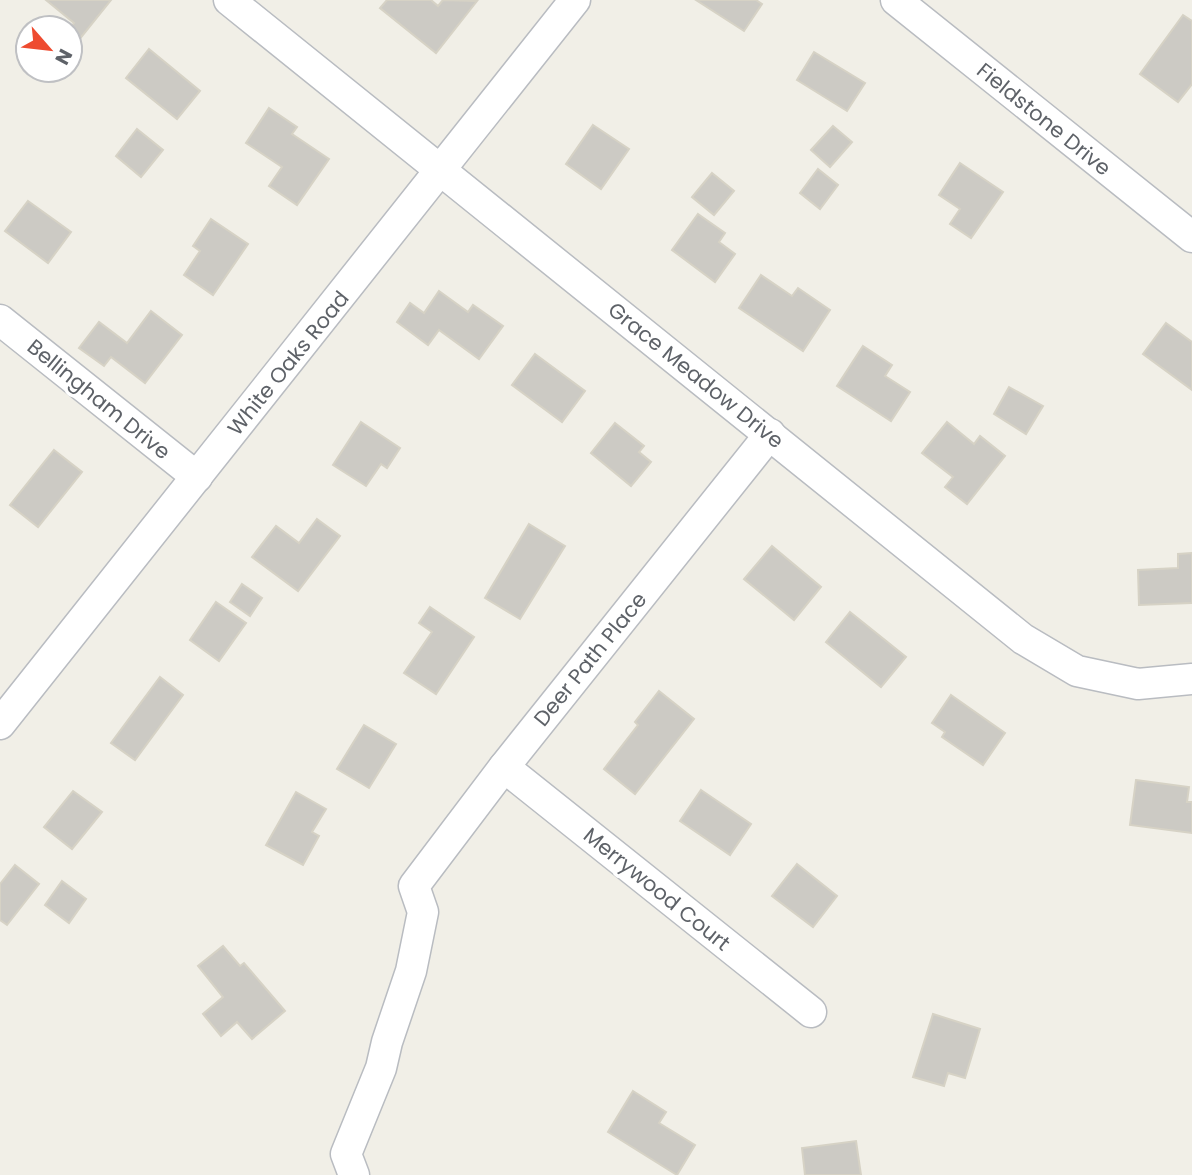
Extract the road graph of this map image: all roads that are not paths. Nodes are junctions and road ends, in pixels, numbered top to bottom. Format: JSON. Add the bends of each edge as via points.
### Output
{"nodes":[{"id":1,"x":229,"y":0,"type":"edge"},
{"id":2,"x":575,"y":0,"type":"edge"},
{"id":3,"x":896,"y":0,"type":"edge"},
{"id":4,"x":441,"y":171,"type":"junction"},
{"id":5,"x":1192,"y":237,"type":"edge"},
{"id":6,"x":0,"y":320,"type":"edge"},
{"id":7,"x":770,"y":434,"type":"junction"},
{"id":8,"x":197,"y":477,"type":"junction"},
{"id":9,"x":1192,"y":679,"type":"edge"},
{"id":10,"x":0,"y":724,"type":"edge"},
{"id":11,"x":503,"y":767,"type":"junction"},
{"id":12,"x":811,"y":1012,"type":"dead end"},
{"id":13,"x":354,"y":1175,"type":"edge"}],
"edges":[{"from":1,"to":4,"type":"street","name":"Grace Meadow Drive"},
{"from":2,"to":4,"type":"street","name":"White Oaks Road"},
{"from":3,"to":5,"type":"street","name":"Fieldstone Drive"},
{"from":4,"to":7,"type":"street","name":"Grace Meadow Drive"},
{"from":4,"to":8,"type":"street","name":"White Oaks Road"},
{"from":6,"to":8,"type":"street","name":"Bellingham Drive"},
{"from":7,"to":9,"type":"street","name":"Grace Meadow Drive","via":[[1023,639],[1077,671],[1138,684]]},
{"from":7,"to":11,"type":"street","name":"Deer Path Place"},
{"from":8,"to":10,"type":"street","name":"White Oaks Road"},
{"from":11,"to":12,"type":"street","name":"Merrywood Court"},
{"from":11,"to":13,"type":"street","name":"Deer Path Place","via":[[414,886],[423,912],[411,971],[381,1068],[346,1154]]}]}
